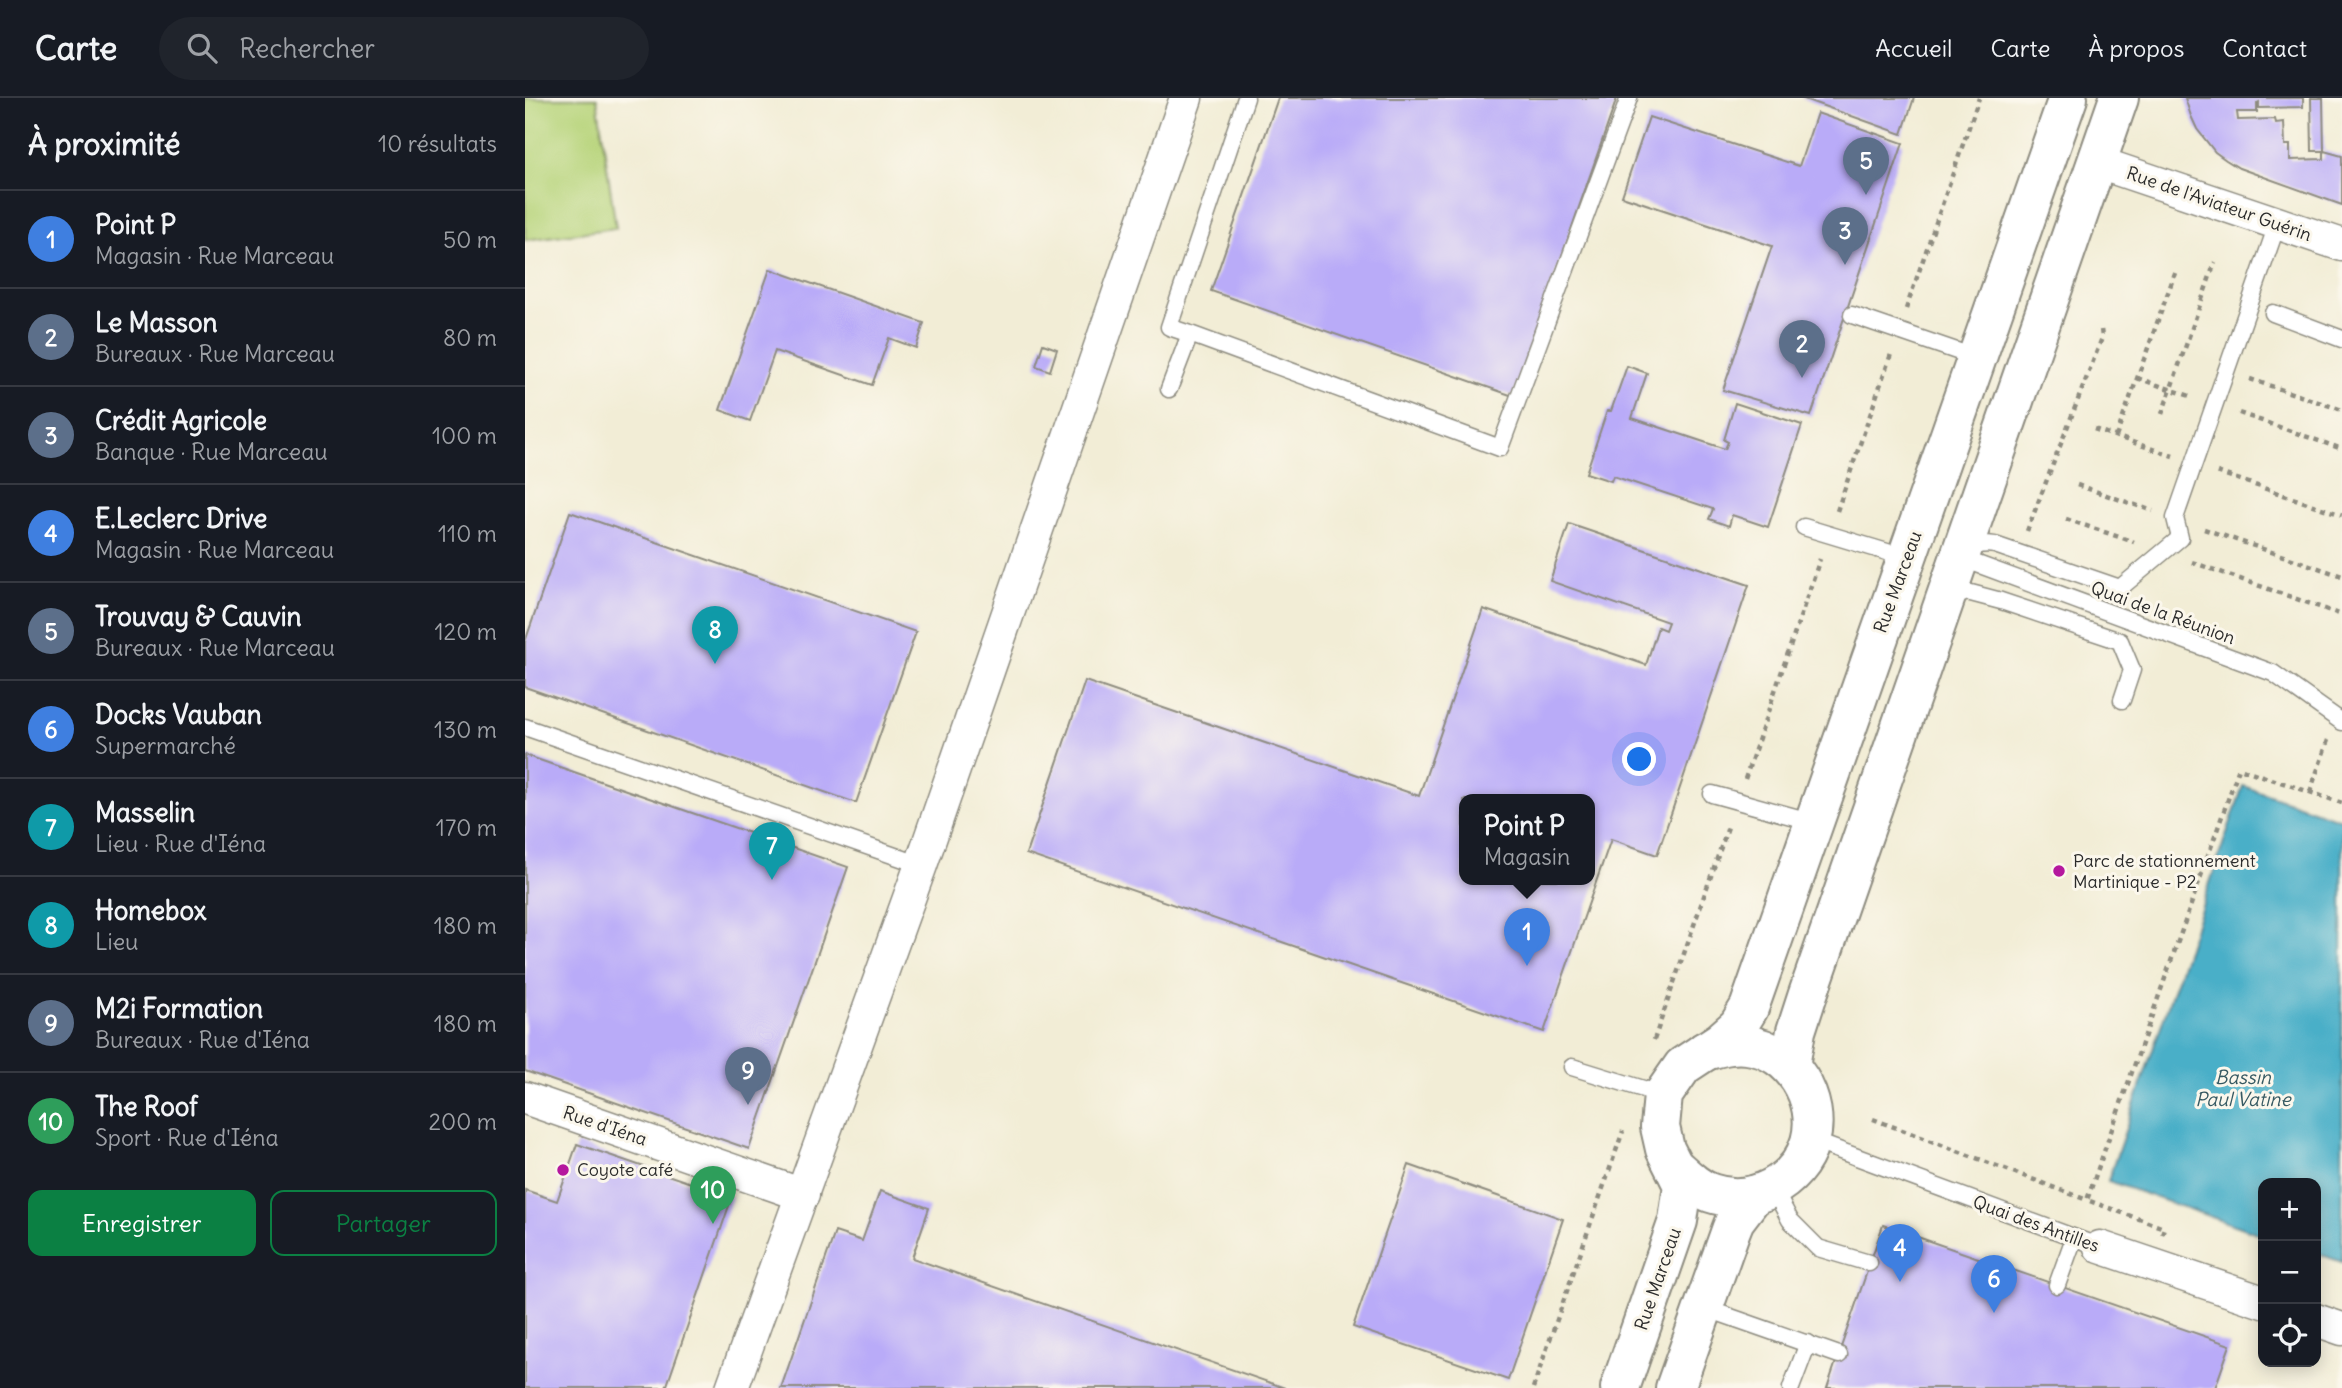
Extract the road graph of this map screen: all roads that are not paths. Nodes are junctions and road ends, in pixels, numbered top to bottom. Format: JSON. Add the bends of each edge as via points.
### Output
{"nodes":[{"id":1,"x":1186,"y":98,"type":"edge"},
{"id":2,"x":1246,"y":98,"type":"edge"},
{"id":3,"x":1629,"y":98,"type":"edge"},
{"id":4,"x":2068,"y":98,"type":"edge"},
{"id":5,"x":2119,"y":98,"type":"edge"},
{"id":6,"x":2096,"y":162,"type":"junction"},
{"id":7,"x":2277,"y":225,"type":"junction"},
{"id":8,"x":2342,"y":245,"type":"edge"},
{"id":9,"x":2273,"y":313,"type":"dead end"},
{"id":10,"x":1852,"y":315,"type":"dead end"},
{"id":11,"x":1190,"y":334,"type":"junction"},
{"id":12,"x":2342,"y":339,"type":"edge"},
{"id":13,"x":1977,"y":358,"type":"junction"},
{"id":14,"x":1169,"y":389,"type":"dead end"},
{"id":15,"x":1804,"y":527,"type":"dead end"},
{"id":16,"x":1907,"y":558,"type":"junction"},
{"id":17,"x":1961,"y":558,"type":"junction"},
{"id":18,"x":1946,"y":601,"type":"junction"},
{"id":19,"x":2122,"y":700,"type":"dead end"},
{"id":20,"x":2339,"y":720,"type":"edge"},
{"id":21,"x":525,"y":727,"type":"edge"},
{"id":22,"x":1711,"y":794,"type":"dead end"},
{"id":23,"x":1813,"y":822,"type":"junction"},
{"id":24,"x":921,"y":865,"type":"junction"},
{"id":25,"x":1705,"y":1051,"type":"junction"},
{"id":26,"x":1790,"y":1066,"type":"junction"},
{"id":27,"x":1572,"y":1067,"type":"dead end"},
{"id":28,"x":1651,"y":1091,"type":"junction"},
{"id":29,"x":525,"y":1098,"type":"edge"},
{"id":30,"x":1811,"y":1140,"type":"junction"},
{"id":31,"x":1676,"y":1168,"type":"junction"},
{"id":32,"x":1764,"y":1192,"type":"junction"},
{"id":33,"x":803,"y":1195,"type":"junction"},
{"id":34,"x":2087,"y":1243,"type":"junction"},
{"id":35,"x":1868,"y":1264,"type":"dead end"},
{"id":36,"x":2057,"y":1285,"type":"dead end"},
{"id":37,"x":2258,"y":1300,"type":"edge"},
{"id":38,"x":1702,"y":1307,"type":"junction"},
{"id":39,"x":2321,"y":1322,"type":"edge"},
{"id":40,"x":2342,"y":1329,"type":"edge"},
{"id":41,"x":1808,"y":1343,"type":"junction"},
{"id":42,"x":1839,"y":1355,"type":"dead end"},
{"id":43,"x":731,"y":1388,"type":"edge"},
{"id":44,"x":1620,"y":1388,"type":"edge"},
{"id":45,"x":1675,"y":1388,"type":"edge"},
{"id":46,"x":1791,"y":1388,"type":"edge"}],
"edges":[{"from":1,"to":24,"type":"street"},
{"from":2,"to":11,"type":"lane","via":[[1169,327]]},
{"from":3,"to":11,"type":"lane","via":[[1500,448]]},
{"from":4,"to":13,"type":"main road","name":"Rue Marceau"},
{"from":5,"to":6,"type":"main road"},
{"from":6,"to":7,"type":"street","name":"Rue de l'Aviateur Guérin"},
{"from":6,"to":17,"type":"main road"},
{"from":7,"to":8,"type":"street","name":"Rue de l'Aviateur Guérin"},
{"from":7,"to":17,"type":"lane","via":[[2221,385],[2221,407],[2175,519],[2180,538],[2120,588],[1983,543]]},
{"from":9,"to":12,"type":"lane"},
{"from":10,"to":13,"type":"lane"},
{"from":11,"to":14,"type":"lane"},
{"from":13,"to":16,"type":"main road","name":"Rue Marceau"},
{"from":15,"to":16,"type":"lane"},
{"from":16,"to":23,"type":"main road","name":"Rue Marceau"},
{"from":17,"to":18,"type":"main road"},
{"from":17,"to":20,"type":"lane","name":"Quai de la Réunion","via":[[2273,673]]},
{"from":18,"to":19,"type":"lane","via":[[1967,592],[2120,641],[2132,670]]},
{"from":18,"to":26,"type":"main road","via":[[1807,997]]},
{"from":21,"to":24,"type":"lane"},
{"from":22,"to":23,"type":"lane"},
{"from":23,"to":25,"type":"main road","name":"Rue Marceau","via":[[1749,1008],[1738,1026]]},
{"from":24,"to":33,"type":"street"},
{"from":25,"to":26,"type":"main road","name":"Rue Marceau","via":[[1727,1044],[1750,1045]]},
{"from":25,"to":28,"type":"main road","name":"Rue Marceau"},
{"from":26,"to":30,"type":"main road","via":[[1805,1088],[1812,1114]]},
{"from":27,"to":28,"type":"lane"},
{"from":28,"to":31,"type":"main road","name":"Rue Marceau","via":[[1665,1149]]},
{"from":29,"to":33,"type":"street","name":"Rue d'Iéna"},
{"from":30,"to":32,"type":"main road","via":[[1790,1176]]},
{"from":30,"to":34,"type":"lane","name":"Quai des Antilles"},
{"from":31,"to":32,"type":"main road","name":"Rue Marceau","via":[[1711,1193],[1732,1197]]},
{"from":31,"to":44,"type":"main road","name":"Rue Marceau","via":[[1683,1185],[1678,1221]]},
{"from":32,"to":35,"type":"lane","via":[[1818,1248]]},
{"from":32,"to":38,"type":"main road","via":[[1735,1220]]},
{"from":33,"to":43,"type":"street"},
{"from":34,"to":36,"type":"lane"},
{"from":34,"to":37,"type":"street","name":"Quai des Antilles"},
{"from":38,"to":41,"type":"lane"},
{"from":38,"to":45,"type":"main road"},
{"from":39,"to":40,"type":"street"},
{"from":41,"to":42,"type":"lane"},
{"from":41,"to":46,"type":"lane"}]}
